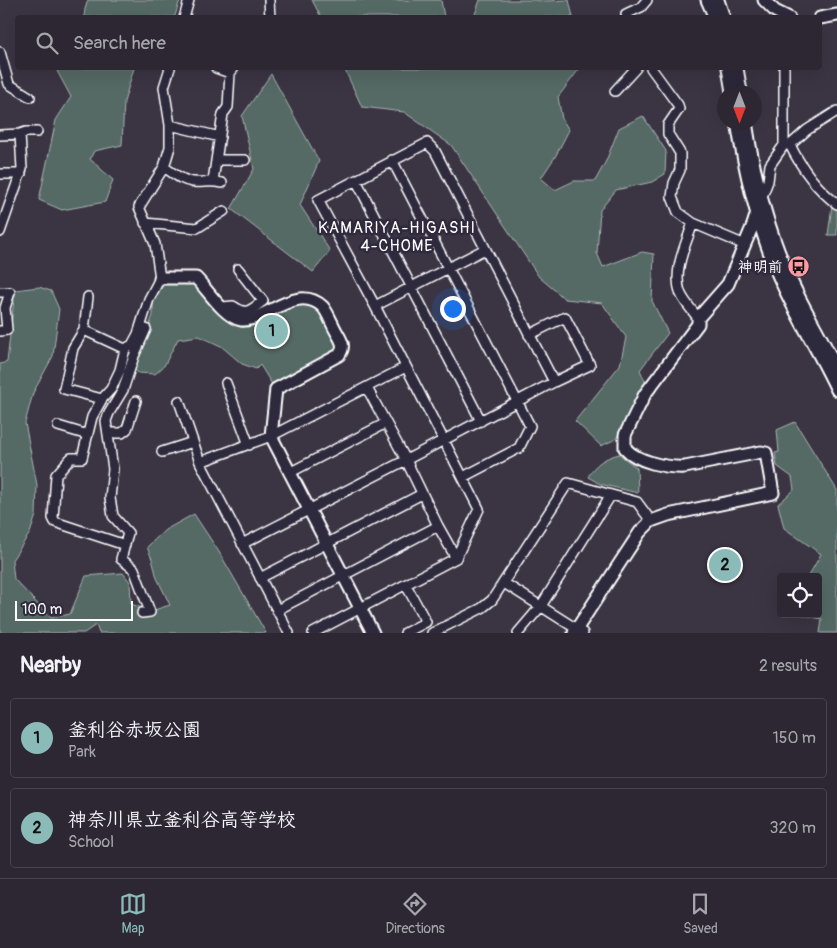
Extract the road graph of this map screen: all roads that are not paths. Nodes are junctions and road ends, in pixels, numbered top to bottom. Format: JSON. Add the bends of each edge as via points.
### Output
{"nodes":[{"id":1,"x":189,"y":0,"type":"edge"},
{"id":2,"x":269,"y":0,"type":"edge"},
{"id":3,"x":650,"y":0,"type":"edge"},
{"id":4,"x":708,"y":0,"type":"edge"},
{"id":5,"x":718,"y":0,"type":"edge"},
{"id":6,"x":764,"y":0,"type":"edge"},
{"id":7,"x":775,"y":14,"type":"edge"},
{"id":8,"x":185,"y":15,"type":"edge"},
{"id":9,"x":270,"y":15,"type":"edge"},
{"id":10,"x":626,"y":15,"type":"edge"},
{"id":11,"x":714,"y":15,"type":"edge"},
{"id":12,"x":723,"y":15,"type":"edge"},
{"id":13,"x":837,"y":15,"type":"edge"},
{"id":14,"x":822,"y":18,"type":"edge"},
{"id":15,"x":0,"y":52,"type":"edge"},
{"id":16,"x":169,"y":70,"type":"edge"},
{"id":17,"x":232,"y":70,"type":"edge"},
{"id":18,"x":634,"y":70,"type":"edge"},
{"id":19,"x":652,"y":70,"type":"edge"},
{"id":20,"x":728,"y":70,"type":"edge"},
{"id":21,"x":737,"y":70,"type":"edge"},
{"id":22,"x":784,"y":70,"type":"edge"},
{"id":23,"x":731,"y":85,"type":"edge"},
{"id":24,"x":740,"y":85,"type":"edge"},
{"id":25,"x":615,"y":91,"type":"dead end"},
{"id":26,"x":30,"y":97,"type":"dead end"},
{"id":27,"x":837,"y":111,"type":"edge"},
{"id":28,"x":170,"y":125,"type":"junction"},
{"id":29,"x":738,"y":130,"type":"edge"},
{"id":30,"x":748,"y":130,"type":"edge"},
{"id":31,"x":36,"y":132,"type":"dead end"},
{"id":32,"x":20,"y":134,"type":"junction"},
{"id":33,"x":0,"y":135,"type":"edge"},
{"id":34,"x":220,"y":137,"type":"junction"},
{"id":35,"x":787,"y":145,"type":"junction"},
{"id":36,"x":216,"y":160,"type":"junction"},
{"id":37,"x":245,"y":160,"type":"dead end"},
{"id":38,"x":392,"y":160,"type":"junction"},
{"id":39,"x":164,"y":167,"type":"junction"},
{"id":40,"x":0,"y":174,"type":"edge"},
{"id":41,"x":21,"y":174,"type":"junction"},
{"id":42,"x":356,"y":180,"type":"junction"},
{"id":43,"x":761,"y":199,"type":"junction"},
{"id":44,"x":837,"y":204,"type":"edge"},
{"id":45,"x":4,"y":212,"type":"edge"},
{"id":46,"x":224,"y":212,"type":"dead end"},
{"id":47,"x":756,"y":213,"type":"junction"},
{"id":48,"x":145,"y":223,"type":"junction"},
{"id":49,"x":693,"y":223,"type":"junction"},
{"id":50,"x":0,"y":232,"type":"edge"},
{"id":51,"x":745,"y":245,"type":"junction"},
{"id":52,"x":485,"y":249,"type":"junction"},
{"id":53,"x":448,"y":268,"type":"junction"},
{"id":54,"x":238,"y":270,"type":"dead end"},
{"id":55,"x":160,"y":278,"type":"junction"},
{"id":56,"x":412,"y":287,"type":"junction"},
{"id":57,"x":0,"y":292,"type":"edge"},
{"id":58,"x":88,"y":297,"type":"dead end"},
{"id":59,"x":149,"y":299,"type":"junction"},
{"id":60,"x":375,"y":306,"type":"junction"},
{"id":61,"x":223,"y":307,"type":"junction"},
{"id":62,"x":698,"y":318,"type":"junction"},
{"id":63,"x":84,"y":330,"type":"junction"},
{"id":64,"x":0,"y":331,"type":"edge"},
{"id":65,"x":529,"y":334,"type":"junction"},
{"id":66,"x":125,"y":349,"type":"junction"},
{"id":67,"x":406,"y":367,"type":"junction"},
{"id":68,"x":837,"y":370,"type":"edge"},
{"id":69,"x":554,"y":382,"type":"junction"},
{"id":70,"x":226,"y":383,"type":"dead end"},
{"id":71,"x":367,"y":388,"type":"junction"},
{"id":72,"x":837,"y":390,"type":"edge"},
{"id":73,"x":102,"y":399,"type":"junction"},
{"id":74,"x":136,"y":401,"type":"dead end"},
{"id":75,"x":180,"y":401,"type":"dead end"},
{"id":76,"x":517,"y":402,"type":"junction"},
{"id":77,"x":480,"y":422,"type":"junction"},
{"id":78,"x":386,"y":423,"type":"junction"},
{"id":79,"x":58,"y":426,"type":"dead end"},
{"id":80,"x":108,"y":433,"type":"junction"},
{"id":81,"x":88,"y":434,"type":"junction"},
{"id":82,"x":271,"y":436,"type":"junction"},
{"id":83,"x":444,"y":440,"type":"junction"},
{"id":84,"x":193,"y":442,"type":"junction"},
{"id":85,"x":249,"y":445,"type":"junction"},
{"id":86,"x":162,"y":452,"type":"dead end"},
{"id":87,"x":406,"y":460,"type":"junction"},
{"id":88,"x":200,"y":462,"type":"junction"},
{"id":89,"x":289,"y":473,"type":"junction"},
{"id":90,"x":463,"y":477,"type":"junction"},
{"id":91,"x":422,"y":494,"type":"junction"},
{"id":92,"x":611,"y":495,"type":"junction"},
{"id":93,"x":308,"y":511,"type":"junction"},
{"id":94,"x":651,"y":521,"type":"junction"},
{"id":95,"x":438,"y":526,"type":"junction"},
{"id":96,"x":326,"y":543,"type":"junction"},
{"id":97,"x":242,"y":544,"type":"junction"},
{"id":98,"x":125,"y":545,"type":"junction"},
{"id":99,"x":456,"y":558,"type":"junction"},
{"id":100,"x":342,"y":575,"type":"junction"},
{"id":101,"x":260,"y":578,"type":"junction"},
{"id":102,"x":504,"y":583,"type":"junction"},
{"id":103,"x":406,"y":585,"type":"junction"},
{"id":104,"x":541,"y":606,"type":"junction"},
{"id":105,"x":360,"y":608,"type":"junction"},
{"id":106,"x":277,"y":610,"type":"junction"},
{"id":107,"x":142,"y":613,"type":"dead end"},
{"id":108,"x":578,"y":631,"type":"edge"},
{"id":109,"x":289,"y":633,"type":"edge"},
{"id":110,"x":313,"y":633,"type":"edge"},
{"id":111,"x":373,"y":633,"type":"edge"},
{"id":112,"x":405,"y":633,"type":"edge"},
{"id":113,"x":432,"y":633,"type":"edge"},
{"id":114,"x":518,"y":633,"type":"edge"}],
"edges":[{"from":1,"to":8,"type":"street"},
{"from":2,"to":9,"type":"street"},
{"from":3,"to":10,"type":"street"},
{"from":4,"to":11,"type":"street"},
{"from":5,"to":12,"type":"street"},
{"from":6,"to":7,"type":"street"},
{"from":13,"to":14,"type":"street"},
{"from":15,"to":26,"type":"street","via":[[9,84]]},
{"from":16,"to":28,"type":"street","via":[[164,86]]},
{"from":17,"to":34,"type":"street","via":[[228,107],[223,114]]},
{"from":18,"to":25,"type":"street"},
{"from":19,"to":49,"type":"street","via":[[678,105],[679,109],[668,125],[668,134],[680,153],[680,170],[672,197],[678,212]]},
{"from":20,"to":23,"type":"street"},
{"from":21,"to":24,"type":"street"},
{"from":22,"to":35,"type":"street"},
{"from":27,"to":35,"type":"street"},
{"from":28,"to":34,"type":"street"},
{"from":28,"to":39,"type":"street","via":[[170,147]]},
{"from":29,"to":47,"type":"street"},
{"from":30,"to":43,"type":"street"},
{"from":31,"to":32,"type":"street"},
{"from":32,"to":33,"type":"street"},
{"from":32,"to":41,"type":"street"},
{"from":34,"to":36,"type":"street"},
{"from":35,"to":43,"type":"street","via":[[770,165]]},
{"from":35,"to":44,"type":"street","via":[[814,182]]},
{"from":36,"to":37,"type":"street"},
{"from":36,"to":39,"type":"street","via":[[218,182],[193,182],[179,178]]},
{"from":38,"to":42,"type":"street"},
{"from":38,"to":52,"type":"street","via":[[427,143],[435,151]]},
{"from":38,"to":53,"type":"street"},
{"from":39,"to":48,"type":"street","via":[[139,207]]},
{"from":40,"to":41,"type":"street"},
{"from":41,"to":45,"type":"street"},
{"from":42,"to":56,"type":"street"},
{"from":42,"to":60,"type":"street","via":[[318,200]]},
{"from":43,"to":47,"type":"street"},
{"from":43,"to":68,"type":"street","via":[[787,272]]},
{"from":45,"to":50,"type":"street"},
{"from":46,"to":48,"type":"street","via":[[197,228]]},
{"from":47,"to":51,"type":"street"},
{"from":47,"to":72,"type":"street","via":[[780,278]]},
{"from":48,"to":55,"type":"street","via":[[155,244]]},
{"from":49,"to":51,"type":"street"},
{"from":49,"to":62,"type":"street","via":[[680,263],[679,279],[680,291]]},
{"from":51,"to":62,"type":"street","via":[[728,284]]},
{"from":52,"to":53,"type":"street"},
{"from":52,"to":65,"type":"street"},
{"from":53,"to":56,"type":"street"},
{"from":53,"to":76,"type":"street"},
{"from":54,"to":61,"type":"street","via":[[263,301],[248,312],[233,306]]},
{"from":55,"to":59,"type":"street"},
{"from":55,"to":61,"type":"street","via":[[196,278]]},
{"from":56,"to":60,"type":"street"},
{"from":56,"to":77,"type":"street"},
{"from":57,"to":64,"type":"street","via":[[10,292],[5,308],[7,330]]},
{"from":58,"to":63,"type":"street"},
{"from":59,"to":66,"type":"street","via":[[138,334],[132,345]]},
{"from":59,"to":80,"type":"street","via":[[147,326],[123,390],[106,421]]},
{"from":60,"to":67,"type":"street"},
{"from":61,"to":82,"type":"street","via":[[241,320],[297,298],[309,298],[323,308],[343,345],[339,355],[276,389]]},
{"from":62,"to":94,"type":"street","via":[[698,324],[645,394],[625,434],[625,448],[636,457],[672,468],[766,453],[773,493]]},
{"from":63,"to":66,"type":"street"},
{"from":63,"to":73,"type":"street","via":[[73,348],[64,389]]},
{"from":65,"to":69,"type":"street"},
{"from":65,"to":69,"type":"street","via":[[565,317],[590,365]]},
{"from":66,"to":73,"type":"street","via":[[120,370]]},
{"from":67,"to":71,"type":"street"},
{"from":67,"to":83,"type":"street"},
{"from":69,"to":76,"type":"street"},
{"from":70,"to":85,"type":"street"},
{"from":71,"to":78,"type":"street"},
{"from":71,"to":82,"type":"street"},
{"from":73,"to":81,"type":"street","via":[[92,417]]},
{"from":74,"to":80,"type":"street","via":[[127,429],[122,433]]},
{"from":75,"to":84,"type":"street"},
{"from":76,"to":77,"type":"street"},
{"from":76,"to":90,"type":"street","via":[[530,426],[519,448]]},
{"from":77,"to":83,"type":"street"},
{"from":78,"to":87,"type":"street"},
{"from":78,"to":89,"type":"street"},
{"from":79,"to":81,"type":"street"},
{"from":80,"to":98,"type":"street","via":[[112,516],[128,533]]},
{"from":81,"to":98,"type":"street","via":[[82,458],[71,458],[56,475],[53,518],[55,522]]},
{"from":82,"to":85,"type":"street"},
{"from":82,"to":89,"type":"street"},
{"from":83,"to":87,"type":"street"},
{"from":83,"to":90,"type":"street"},
{"from":84,"to":86,"type":"street"},
{"from":84,"to":88,"type":"street"},
{"from":85,"to":88,"type":"street"},
{"from":87,"to":91,"type":"street"},
{"from":87,"to":93,"type":"street"},
{"from":88,"to":97,"type":"street"},
{"from":89,"to":93,"type":"street"},
{"from":90,"to":99,"type":"street","via":[[479,509]]},
{"from":91,"to":95,"type":"street"},
{"from":91,"to":96,"type":"street"},
{"from":92,"to":94,"type":"street","via":[[636,502]]},
{"from":92,"to":102,"type":"street","via":[[568,483]]},
{"from":92,"to":104,"type":"street"},
{"from":93,"to":96,"type":"street"},
{"from":93,"to":97,"type":"street"},
{"from":94,"to":108,"type":"street","via":[[640,532]]},
{"from":95,"to":99,"type":"street"},
{"from":95,"to":100,"type":"street"},
{"from":96,"to":100,"type":"street"},
{"from":96,"to":101,"type":"street"},
{"from":97,"to":101,"type":"street"},
{"from":98,"to":107,"type":"street","via":[[121,559],[134,569],[150,612]]},
{"from":99,"to":103,"type":"street"},
{"from":100,"to":105,"type":"street"},
{"from":100,"to":106,"type":"street"},
{"from":101,"to":106,"type":"street"},
{"from":102,"to":104,"type":"street"},
{"from":102,"to":113,"type":"street","via":[[482,608]]},
{"from":103,"to":105,"type":"street"},
{"from":103,"to":112,"type":"street","via":[[426,622]]},
{"from":104,"to":108,"type":"street"},
{"from":104,"to":114,"type":"street"},
{"from":105,"to":110,"type":"street"},
{"from":105,"to":111,"type":"street"},
{"from":106,"to":109,"type":"street"}]}
